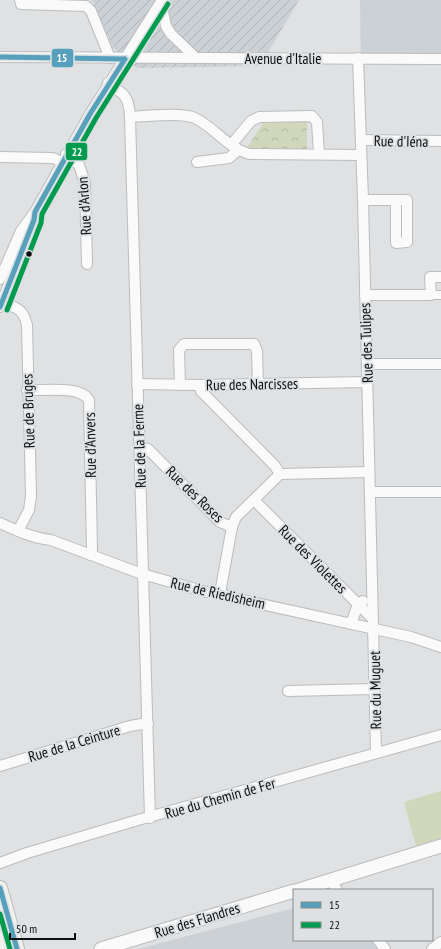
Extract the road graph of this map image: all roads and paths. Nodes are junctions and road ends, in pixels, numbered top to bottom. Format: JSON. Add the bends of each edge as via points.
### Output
{"nodes":[{"id":1,"x":20,"y":0,"type":"edge"},
{"id":2,"x":161,"y":1,"type":"edge"},
{"id":3,"x":0,"y":57,"type":"edge"},
{"id":4,"x":195,"y":57,"type":"junction"},
{"id":5,"x":110,"y":58,"type":"junction"},
{"id":6,"x":358,"y":58,"type":"junction"},
{"id":7,"x":125,"y":59,"type":"junction"},
{"id":8,"x":441,"y":59,"type":"edge"},
{"id":9,"x":108,"y":83,"type":"junction"},
{"id":10,"x":130,"y":117,"type":"junction"},
{"id":11,"x":361,"y":140,"type":"junction"},
{"id":12,"x":441,"y":141,"type":"edge"},
{"id":13,"x":234,"y":148,"type":"junction"},
{"id":14,"x":319,"y":154,"type":"junction"},
{"id":15,"x":361,"y":155,"type":"junction"},
{"id":16,"x":0,"y":158,"type":"edge"},
{"id":17,"x":64,"y":158,"type":"junction"},
{"id":18,"x":197,"y":162,"type":"dead end"},
{"id":19,"x":363,"y":200,"type":"junction"},
{"id":20,"x":396,"y":200,"type":"dead end"},
{"id":21,"x":35,"y":212,"type":"junction"},
{"id":22,"x":87,"y":264,"type":"dead end"},
{"id":23,"x":441,"y":277,"type":"edge"},
{"id":24,"x":0,"y":279,"type":"edge"},
{"id":25,"x":365,"y":295,"type":"junction"},
{"id":26,"x":436,"y":295,"type":"edge"},
{"id":27,"x":1,"y":305,"type":"edge"},
{"id":28,"x":367,"y":364,"type":"junction"},
{"id":29,"x":441,"y":364,"type":"edge"},
{"id":30,"x":368,"y":382,"type":"junction"},
{"id":31,"x":137,"y":384,"type":"junction"},
{"id":32,"x":180,"y":384,"type":"junction"},
{"id":33,"x":258,"y":384,"type":"junction"},
{"id":34,"x":199,"y":385,"type":"junction"},
{"id":35,"x":27,"y":390,"type":"junction"},
{"id":36,"x":139,"y":447,"type":"junction"},
{"id":37,"x":369,"y":472,"type":"junction"},
{"id":38,"x":280,"y":474,"type":"junction"},
{"id":39,"x":370,"y":492,"type":"junction"},
{"id":40,"x":441,"y":492,"type":"edge"},
{"id":41,"x":254,"y":500,"type":"junction"},
{"id":42,"x":0,"y":523,"type":"edge"},
{"id":43,"x":232,"y":527,"type":"junction"},
{"id":44,"x":18,"y":531,"type":"junction"},
{"id":45,"x":91,"y":555,"type":"junction"},
{"id":46,"x":142,"y":574,"type":"junction"},
{"id":47,"x":220,"y":593,"type":"junction"},
{"id":48,"x":372,"y":596,"type":"junction"},
{"id":49,"x":358,"y":604,"type":"junction"},
{"id":50,"x":373,"y":623,"type":"junction"},
{"id":51,"x":351,"y":624,"type":"junction"},
{"id":52,"x":441,"y":647,"type":"edge"},
{"id":53,"x":375,"y":689,"type":"junction"},
{"id":54,"x":288,"y":691,"type":"dead end"},
{"id":55,"x":148,"y":723,"type":"junction"},
{"id":56,"x":441,"y":735,"type":"edge"},
{"id":57,"x":376,"y":752,"type":"junction"},
{"id":58,"x":0,"y":766,"type":"edge"},
{"id":59,"x":150,"y":818,"type":"junction"},
{"id":60,"x":441,"y":846,"type":"edge"},
{"id":61,"x":0,"y":863,"type":"edge"},
{"id":62,"x":334,"y":885,"type":"edge"},
{"id":63,"x":0,"y":888,"type":"edge"},
{"id":64,"x":306,"y":889,"type":"edge"},
{"id":65,"x":293,"y":892,"type":"edge"},
{"id":66,"x":0,"y":928,"type":"edge"},
{"id":67,"x":379,"y":941,"type":"edge"},
{"id":68,"x":441,"y":942,"type":"edge"},
{"id":69,"x":6,"y":949,"type":"edge"},
{"id":70,"x":17,"y":949,"type":"edge"},
{"id":71,"x":101,"y":949,"type":"edge"},
{"id":72,"x":385,"y":949,"type":"edge"},
{"id":73,"x":432,"y":949,"type":"edge"}],
"edges":[{"from":1,"to":5,"type":"street","via":[[21,4],[86,6],[91,11]]},
{"from":2,"to":4,"type":"street","via":[[169,30]]},
{"from":2,"to":7,"type":"street"},
{"from":3,"to":5,"type":"street","name":"Avenue d'Italie"},
{"from":4,"to":6,"type":"street","name":"Avenue d'Italie"},
{"from":4,"to":7,"type":"street","name":"Avenue d'Italie"},
{"from":5,"to":7,"type":"street","name":"Avenue d'Italie"},
{"from":6,"to":8,"type":"street","name":"Avenue d'Italie"},
{"from":6,"to":11,"type":"street","name":"Rue des Tulipes"},
{"from":7,"to":9,"type":"street"},
{"from":9,"to":10,"type":"street","name":"Rue de la Ferme","via":[[126,96]]},
{"from":9,"to":17,"type":"street"},
{"from":10,"to":13,"type":"street","via":[[185,115],[195,118]]},
{"from":10,"to":31,"type":"street","name":"Rue de la Ferme"},
{"from":11,"to":12,"type":"street","name":"Rue d'Iéna"},
{"from":11,"to":15,"type":"street","name":"Rue des Tulipes"},
{"from":13,"to":14,"type":"street","via":[[249,154]]},
{"from":13,"to":14,"type":"street","via":[[251,121],[259,117],[312,116],[317,122]]},
{"from":13,"to":18,"type":"street","via":[[229,158]]},
{"from":14,"to":15,"type":"street"},
{"from":15,"to":19,"type":"street","name":"Rue des Tulipes"},
{"from":16,"to":17,"type":"street"},
{"from":17,"to":21,"type":"street"},
{"from":17,"to":22,"type":"street","name":"Rue d'Arlon","via":[[79,165],[85,183]]},
{"from":19,"to":20,"type":"street"},
{"from":19,"to":25,"type":"street","name":"Rue des Tulipes"},
{"from":21,"to":24,"type":"street","via":[[22,231]]},
{"from":21,"to":27,"type":"street"},
{"from":23,"to":26,"type":"street","via":[[430,277]]},
{"from":25,"to":26,"type":"street"},
{"from":25,"to":28,"type":"street","name":"Rue des Tulipes"},
{"from":27,"to":35,"type":"street","name":"Rue de Bruges","via":[[16,308],[24,314]]},
{"from":28,"to":29,"type":"street"},
{"from":28,"to":30,"type":"street","name":"Rue des Tulipes"},
{"from":30,"to":33,"type":"street","name":"Rue des Narcisses"},
{"from":30,"to":37,"type":"street","name":"Rue des Tulipes"},
{"from":31,"to":32,"type":"street","name":"Rue des Narcisses"},
{"from":31,"to":36,"type":"street","name":"Rue de la Ferme"},
{"from":32,"to":33,"type":"street","via":[[179,350],[184,344],[254,344],[257,351]]},
{"from":32,"to":34,"type":"street","name":"Rue des Narcisses"},
{"from":33,"to":34,"type":"street","name":"Rue des Narcisses"},
{"from":34,"to":38,"type":"street","via":[[201,392]]},
{"from":35,"to":44,"type":"street","name":"Rue de Bruges","via":[[31,496],[30,510]]},
{"from":35,"to":45,"type":"street","name":"Rue d'Anvers","via":[[78,391],[86,394],[90,400]]},
{"from":36,"to":43,"type":"street","name":"Rue des Roses","via":[[148,449],[220,522]]},
{"from":36,"to":46,"type":"street","name":"Rue de la Ferme"},
{"from":37,"to":38,"type":"street"},
{"from":37,"to":39,"type":"street","name":"Rue des Tulipes"},
{"from":38,"to":41,"type":"street"},
{"from":39,"to":40,"type":"street"},
{"from":39,"to":48,"type":"street","name":"Rue des Tulipes"},
{"from":41,"to":43,"type":"street","via":[[236,517]]},
{"from":41,"to":49,"type":"street","name":"Rue des Violettes"},
{"from":42,"to":44,"type":"street","name":"Rue de Riedisheim"},
{"from":43,"to":47,"type":"street"},
{"from":44,"to":45,"type":"street","name":"Rue de Riedisheim"},
{"from":45,"to":46,"type":"street","name":"Rue de Riedisheim"},
{"from":46,"to":47,"type":"street","name":"Rue de Riedisheim","via":[[207,592]]},
{"from":46,"to":55,"type":"street","name":"Rue de la Ferme"},
{"from":47,"to":51,"type":"street","name":"Rue de Riedisheim"},
{"from":48,"to":49,"type":"street"},
{"from":48,"to":50,"type":"street","name":"Rue des Tulipes"},
{"from":49,"to":50,"type":"street","name":"Rue des Violettes"},
{"from":49,"to":51,"type":"street"},
{"from":50,"to":51,"type":"street","name":"Rue de Riedisheim"},
{"from":50,"to":52,"type":"street","name":"Rue de Riedisheim"},
{"from":50,"to":53,"type":"street","name":"Rue du Muguet"},
{"from":53,"to":54,"type":"street"},
{"from":53,"to":57,"type":"street","name":"Rue du Muguet"},
{"from":55,"to":58,"type":"street","name":"Rue de la Ceinture","via":[[130,726]]},
{"from":55,"to":59,"type":"street","name":"Rue de la Ferme"},
{"from":56,"to":57,"type":"street","name":"Rue du Chemin de Fer"},
{"from":57,"to":59,"type":"street","name":"Rue du Chemin de Fer"},
{"from":59,"to":61,"type":"street","name":"Rue du Chemin de Fer"},
{"from":60,"to":62,"type":"street"},
{"from":62,"to":64,"type":"street"},
{"from":63,"to":70,"type":"main road"},
{"from":65,"to":71,"type":"street","name":"Rue des Flandres"},
{"from":66,"to":69,"type":"main road"},
{"from":67,"to":72,"type":"street"},
{"from":68,"to":73,"type":"street"}]}
